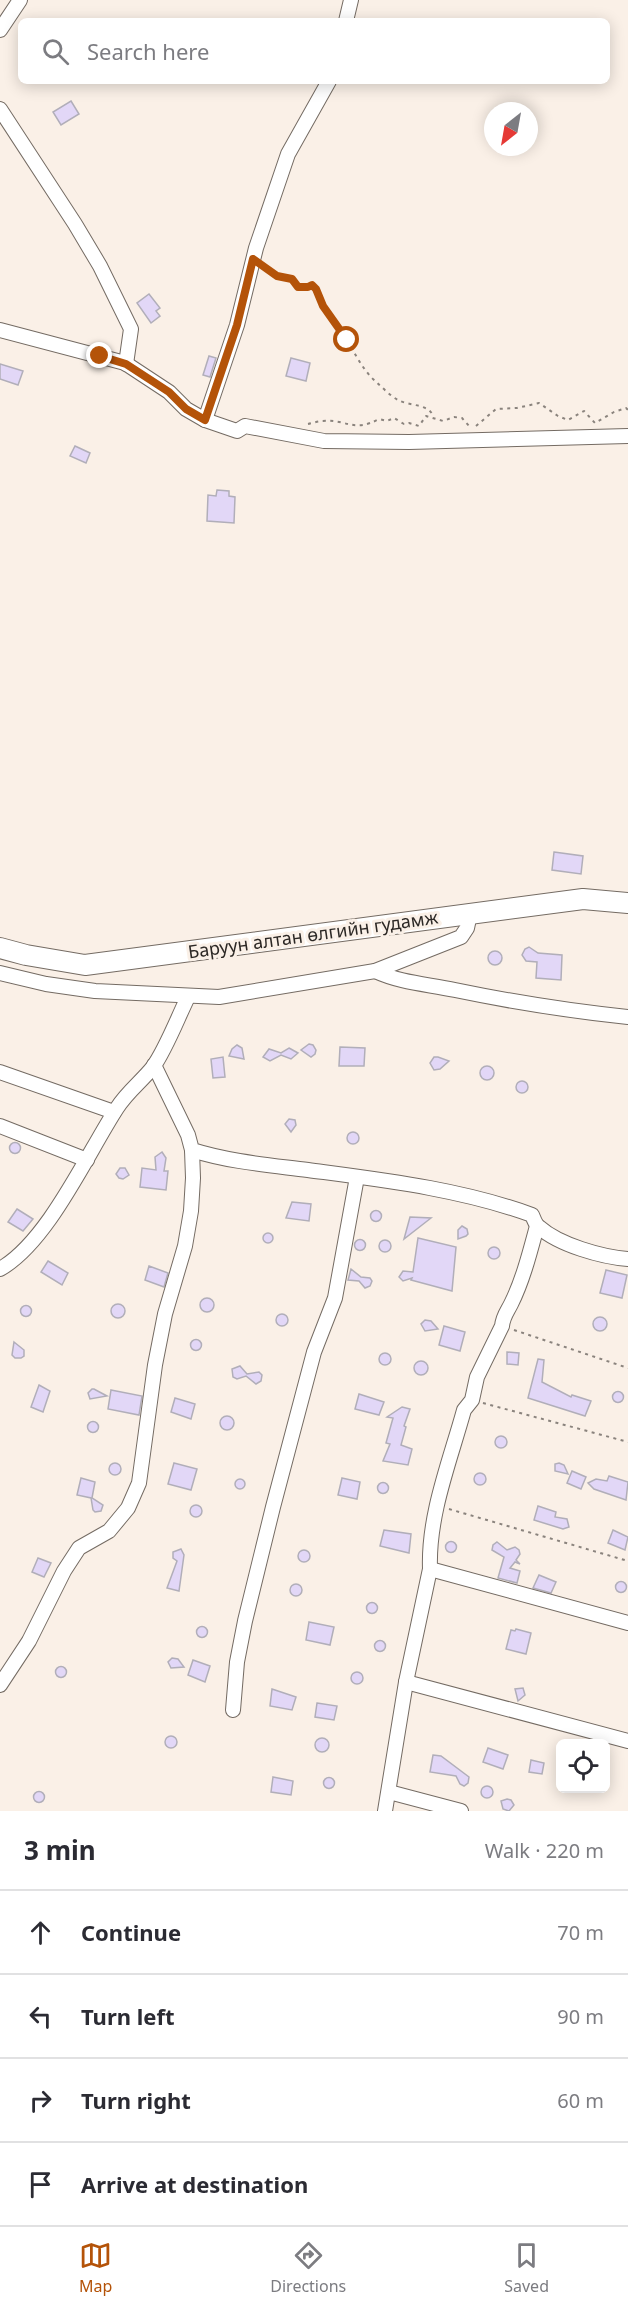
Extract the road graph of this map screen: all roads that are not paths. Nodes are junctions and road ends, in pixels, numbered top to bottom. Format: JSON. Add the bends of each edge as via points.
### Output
{"nodes":[{"id":1,"x":20,"y":0,"type":"edge"},
{"id":2,"x":351,"y":0,"type":"edge"},
{"id":3,"x":347,"y":18,"type":"edge"},
{"id":4,"x":0,"y":30,"type":"edge"},
{"id":5,"x":326,"y":84,"type":"edge"},
{"id":6,"x":0,"y":109,"type":"edge"},
{"id":7,"x":0,"y":330,"type":"edge"},
{"id":8,"x":126,"y":364,"type":"junction"},
{"id":9,"x":205,"y":420,"type":"junction"},
{"id":10,"x":628,"y":436,"type":"edge"},
{"id":11,"x":628,"y":903,"type":"edge"},
{"id":12,"x":470,"y":914,"type":"junction"},
{"id":13,"x":0,"y":948,"type":"edge"},
{"id":14,"x":375,"y":971,"type":"junction"},
{"id":15,"x":0,"y":973,"type":"edge"},
{"id":16,"x":188,"y":997,"type":"junction"},
{"id":17,"x":628,"y":1017,"type":"edge"},
{"id":18,"x":154,"y":1065,"type":"junction"},
{"id":19,"x":0,"y":1072,"type":"edge"},
{"id":20,"x":114,"y":1112,"type":"junction"},
{"id":21,"x":0,"y":1126,"type":"edge"},
{"id":22,"x":192,"y":1150,"type":"junction"},
{"id":23,"x":87,"y":1160,"type":"junction"},
{"id":24,"x":357,"y":1178,"type":"junction"},
{"id":25,"x":537,"y":1226,"type":"junction"},
{"id":26,"x":628,"y":1259,"type":"edge"},
{"id":27,"x":0,"y":1269,"type":"edge"},
{"id":28,"x":430,"y":1569,"type":"junction"},
{"id":29,"x":628,"y":1623,"type":"edge"},
{"id":30,"x":406,"y":1682,"type":"junction"},
{"id":31,"x":0,"y":1685,"type":"edge"},
{"id":32,"x":233,"y":1710,"type":"dead end"},
{"id":33,"x":628,"y":1741,"type":"edge"},
{"id":34,"x":389,"y":1792,"type":"junction"},
{"id":35,"x":386,"y":1811,"type":"edge"},
{"id":36,"x":461,"y":1811,"type":"edge"}],
"edges":[{"from":1,"to":4,"type":"street"},
{"from":2,"to":3,"type":"street"},
{"from":5,"to":9,"type":"street","via":[[288,154]]},
{"from":6,"to":8,"type":"street","via":[[75,224],[131,328]]},
{"from":7,"to":8,"type":"street"},
{"from":8,"to":9,"type":"street"},
{"from":9,"to":10,"type":"street","via":[[237,430],[245,426],[324,441]]},
{"from":11,"to":12,"type":"main road","name":"Баруун алтан өлгийн гудамж","via":[[583,899]]},
{"from":12,"to":13,"type":"main road","name":"Баруун алтан өлгийн гудамж","via":[[85,965]]},
{"from":12,"to":14,"type":"street","via":[[460,937]]},
{"from":14,"to":16,"type":"street","via":[[219,997]]},
{"from":14,"to":17,"type":"street","via":[[395,980],[473,995]]},
{"from":15,"to":16,"type":"street","via":[[95,991]]},
{"from":16,"to":18,"type":"street"},
{"from":18,"to":20,"type":"street"},
{"from":18,"to":22,"type":"street"},
{"from":19,"to":20,"type":"street"},
{"from":20,"to":23,"type":"street"},
{"from":21,"to":23,"type":"street"},
{"from":22,"to":24,"type":"street","via":[[220,1159]]},
{"from":22,"to":31,"type":"street","via":[[191,1211],[161,1334],[139,1483],[128,1508],[109,1531],[79,1548],[29,1641]]},
{"from":23,"to":27,"type":"street","via":[[46,1223],[14,1261]]},
{"from":24,"to":25,"type":"street","via":[[480,1198],[532,1215]]},
{"from":24,"to":32,"type":"street","via":[[335,1298],[314,1352],[245,1621]]},
{"from":25,"to":26,"type":"street","via":[[560,1241]]},
{"from":25,"to":28,"type":"street","via":[[511,1304],[477,1377],[472,1400],[464,1410],[438,1506],[429,1552]]},
{"from":28,"to":29,"type":"street"},
{"from":28,"to":30,"type":"street"},
{"from":30,"to":33,"type":"street"},
{"from":30,"to":34,"type":"street"},
{"from":34,"to":35,"type":"street"},
{"from":34,"to":36,"type":"street"}]}
